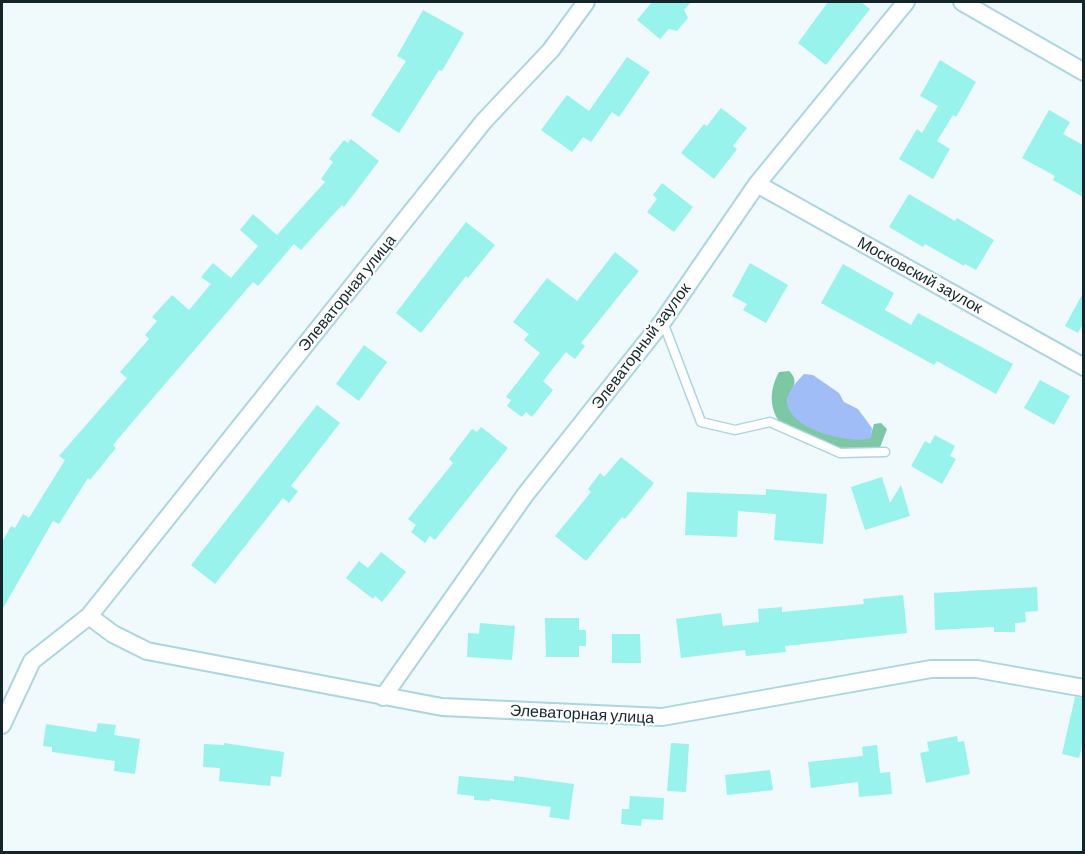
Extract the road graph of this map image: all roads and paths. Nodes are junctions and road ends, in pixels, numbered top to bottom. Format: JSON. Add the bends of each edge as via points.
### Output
{"nodes":[{"id":1,"x":586,"y":2,"type":"edge"},
{"id":2,"x":906,"y":2,"type":"edge"},
{"id":3,"x":962,"y":2,"type":"edge"},
{"id":4,"x":1083,"y":72,"type":"edge"},
{"id":5,"x":757,"y":184,"type":"junction"},
{"id":6,"x":663,"y":321,"type":"junction"},
{"id":7,"x":1083,"y":367,"type":"edge"},
{"id":8,"x":885,"y":452,"type":"dead end"},
{"id":9,"x":89,"y":616,"type":"junction"},
{"id":10,"x":1083,"y":688,"type":"edge"},
{"id":11,"x":383,"y":697,"type":"junction"},
{"id":12,"x":2,"y":725,"type":"edge"}],
"edges":[{"from":1,"to":9,"type":"street","name":"Элеваторная улица","via":[[551,50],[484,121]]},
{"from":2,"to":5,"type":"street","name":"Элеваторный заулок"},
{"from":3,"to":4,"type":"street"},
{"from":5,"to":6,"type":"street","name":"Элеваторный заулок"},
{"from":5,"to":7,"type":"street","name":"Московский заулок"},
{"from":6,"to":8,"type":"lane","via":[[701,422],[735,430],[770,422],[840,453]]},
{"from":6,"to":11,"type":"street","name":"Элеваторный заулок","via":[[525,495]]},
{"from":9,"to":11,"type":"street","name":"Элеваторная улица","via":[[113,634],[147,651]]},
{"from":9,"to":12,"type":"street","name":"Элеваторная улица","via":[[32,661]]},
{"from":10,"to":11,"type":"street","name":"Элеваторная улица","via":[[977,669],[931,669],[662,717],[442,707]]}]}
